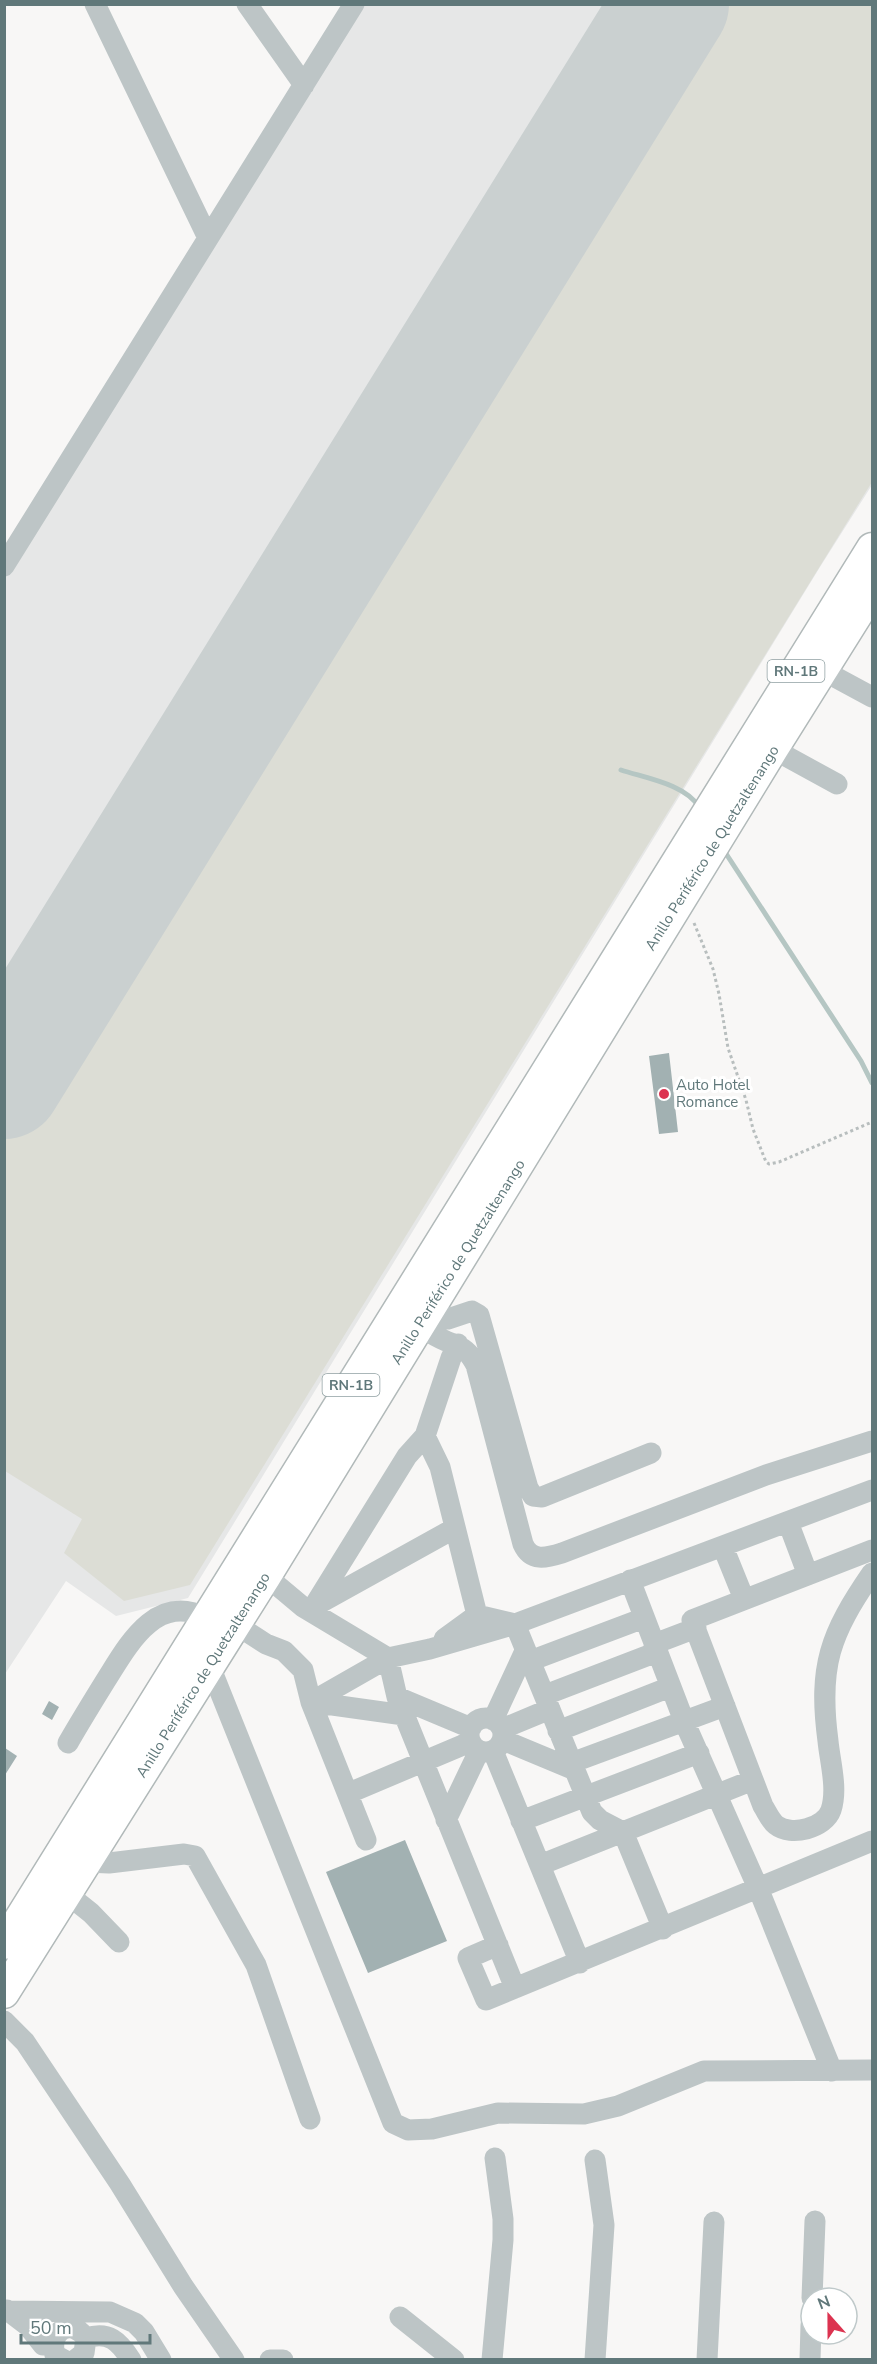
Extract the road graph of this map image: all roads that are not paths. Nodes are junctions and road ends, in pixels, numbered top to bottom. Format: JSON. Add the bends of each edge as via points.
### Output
{"nodes":[{"id":1,"x":95,"y":4,"type":"edge"},
{"id":2,"x":247,"y":4,"type":"edge"},
{"id":3,"x":354,"y":4,"type":"edge"},
{"id":4,"x":304,"y":85,"type":"junction"},
{"id":5,"x":208,"y":238,"type":"junction"},
{"id":6,"x":873,"y":548,"type":"edge"},
{"id":7,"x":4,"y":566,"type":"edge"},
{"id":8,"x":873,"y":591,"type":"edge"},
{"id":9,"x":822,"y":670,"type":"junction"},
{"id":10,"x":873,"y":697,"type":"edge"},
{"id":11,"x":773,"y":749,"type":"junction"},
{"id":12,"x":837,"y":784,"type":"dead end"},
{"id":13,"x":712,"y":834,"type":"junction"},
{"id":14,"x":424,"y":1317,"type":"junction"},
{"id":15,"x":458,"y":1344,"type":"junction"},
{"id":16,"x":425,"y":1436,"type":"junction"},
{"id":17,"x":873,"y":1441,"type":"edge"},
{"id":18,"x":651,"y":1453,"type":"dead end"},
{"id":19,"x":873,"y":1490,"type":"edge"},
{"id":20,"x":788,"y":1522,"type":"junction"},
{"id":21,"x":455,"y":1528,"type":"junction"},
{"id":22,"x":723,"y":1547,"type":"junction"},
{"id":23,"x":873,"y":1550,"type":"edge"},
{"id":24,"x":873,"y":1573,"type":"edge"},
{"id":25,"x":808,"y":1575,"type":"junction"},
{"id":26,"x":266,"y":1576,"type":"junction"},
{"id":27,"x":630,"y":1580,"type":"junction"},
{"id":28,"x":744,"y":1599,"type":"junction"},
{"id":29,"x":313,"y":1608,"type":"junction"},
{"id":30,"x":477,"y":1615,"type":"junction"},
{"id":31,"x":206,"y":1618,"type":"junction"},
{"id":32,"x":644,"y":1618,"type":"junction"},
{"id":33,"x":235,"y":1624,"type":"junction"},
{"id":34,"x":515,"y":1624,"type":"junction"},
{"id":35,"x":696,"y":1628,"type":"junction"},
{"id":36,"x":655,"y":1648,"type":"junction"},
{"id":37,"x":430,"y":1649,"type":"junction"},
{"id":38,"x":527,"y":1656,"type":"junction"},
{"id":39,"x":388,"y":1658,"type":"junction"},
{"id":40,"x":209,"y":1664,"type":"junction"},
{"id":41,"x":670,"y":1687,"type":"junction"},
{"id":42,"x":311,"y":1702,"type":"junction"},
{"id":43,"x":547,"y":1702,"type":"junction"},
{"id":44,"x":401,"y":1706,"type":"junction"},
{"id":45,"x":725,"y":1706,"type":"junction"},
{"id":46,"x":684,"y":1721,"type":"junction"},
{"id":47,"x":558,"y":1731,"type":"junction"},
{"id":48,"x":487,"y":1737,"type":"junction"},
{"id":49,"x":68,"y":1743,"type":"dead end"},
{"id":50,"x":699,"y":1753,"type":"junction"},
{"id":51,"x":424,"y":1763,"type":"junction"},
{"id":52,"x":573,"y":1766,"type":"junction"},
{"id":53,"x":753,"y":1780,"type":"junction"},
{"id":54,"x":349,"y":1793,"type":"junction"},
{"id":55,"x":716,"y":1794,"type":"junction"},
{"id":56,"x":586,"y":1797,"type":"junction"},
{"id":57,"x":446,"y":1820,"type":"junction"},
{"id":58,"x":521,"y":1821,"type":"junction"},
{"id":59,"x":623,"y":1832,"type":"junction"},
{"id":60,"x":366,"y":1840,"type":"dead end"},
{"id":61,"x":873,"y":1841,"type":"edge"},
{"id":62,"x":86,"y":1862,"type":"junction"},
{"id":63,"x":540,"y":1865,"type":"junction"},
{"id":64,"x":758,"y":1888,"type":"junction"},
{"id":65,"x":66,"y":1893,"type":"junction"},
{"id":66,"x":663,"y":1929,"type":"junction"},
{"id":67,"x":119,"y":1942,"type":"dead end"},
{"id":68,"x":4,"y":1944,"type":"edge"},
{"id":69,"x":498,"y":1945,"type":"junction"},
{"id":70,"x":580,"y":1963,"type":"junction"},
{"id":71,"x":515,"y":1988,"type":"junction"},
{"id":72,"x":4,"y":1992,"type":"edge"},
{"id":73,"x":4,"y":2021,"type":"edge"},
{"id":74,"x":873,"y":2070,"type":"edge"},
{"id":75,"x":832,"y":2071,"type":"junction"},
{"id":76,"x":310,"y":2120,"type":"dead end"},
{"id":77,"x":495,"y":2158,"type":"dead end"},
{"id":78,"x":595,"y":2160,"type":"dead end"},
{"id":79,"x":815,"y":2221,"type":"dead end"},
{"id":80,"x":714,"y":2223,"type":"dead end"},
{"id":81,"x":812,"y":2286,"type":"edge"},
{"id":82,"x":6,"y":2309,"type":"edge"},
{"id":83,"x":96,"y":2312,"type":"junction"},
{"id":84,"x":400,"y":2317,"type":"dead end"},
{"id":85,"x":84,"y":2336,"type":"junction"},
{"id":86,"x":60,"y":2356,"type":"edge"},
{"id":87,"x":131,"y":2360,"type":"edge"},
{"id":88,"x":161,"y":2360,"type":"edge"},
{"id":89,"x":234,"y":2360,"type":"edge"},
{"id":90,"x":270,"y":2360,"type":"edge"},
{"id":91,"x":283,"y":2360,"type":"edge"},
{"id":92,"x":454,"y":2360,"type":"edge"},
{"id":93,"x":492,"y":2360,"type":"edge"},
{"id":94,"x":595,"y":2360,"type":"edge"},
{"id":95,"x":707,"y":2360,"type":"edge"}],
"edges":[{"from":1,"to":5,"type":"street"},
{"from":2,"to":4,"type":"street"},
{"from":3,"to":4,"type":"street"},
{"from":4,"to":5,"type":"street"},
{"from":5,"to":7,"type":"street"},
{"from":6,"to":13,"type":"highway","name":"Anillo Periférico de Quetzaltenango","number":"RN-1B","via":[[719,794]]},
{"from":8,"to":9,"type":"highway","name":"Anillo Periférico de Quetzaltenango","number":"RN-1B"},
{"from":9,"to":10,"type":"street"},
{"from":9,"to":11,"type":"highway","name":"Anillo Periférico de Quetzaltenango","number":"RN-1B"},
{"from":11,"to":12,"type":"street"},
{"from":11,"to":13,"type":"highway","name":"Anillo Periférico de Quetzaltenango","number":"RN-1B"},
{"from":13,"to":14,"type":"highway","name":"Anillo Periférico de Quetzaltenango","number":"RN-1B","via":[[680,900]]},
{"from":13,"to":31,"type":"highway","name":"Anillo Periférico de Quetzaltenango","number":"RN-1B"},
{"from":14,"to":15,"type":"street","via":[[447,1342]]},
{"from":14,"to":18,"type":"street","via":[[448,1319],[472,1311],[479,1315],[533,1496],[542,1497]]},
{"from":14,"to":26,"type":"highway","name":"Anillo Periférico de Quetzaltenango","number":"RN-1B"},
{"from":15,"to":16,"type":"street"},
{"from":15,"to":17,"type":"street","via":[[471,1355],[481,1375],[523,1544],[531,1556],[539,1558],[562,1554],[766,1475]]},
{"from":16,"to":21,"type":"street","via":[[440,1467]]},
{"from":16,"to":29,"type":"street","via":[[407,1456]]},
{"from":19,"to":20,"type":"street"},
{"from":20,"to":22,"type":"street"},
{"from":20,"to":25,"type":"street"},
{"from":21,"to":29,"type":"street"},
{"from":21,"to":30,"type":"street"},
{"from":22,"to":27,"type":"street"},
{"from":22,"to":28,"type":"street"},
{"from":23,"to":25,"type":"street"},
{"from":24,"to":53,"type":"street","via":[[841,1622],[827,1659],[823,1691],[834,1796],[829,1816],[808,1828],[783,1829],[769,1817]]},
{"from":25,"to":28,"type":"street"},
{"from":26,"to":29,"type":"street","via":[[303,1607]]},
{"from":26,"to":33,"type":"highway","name":"Anillo Periférico de Quetzaltenango","number":"RN-1B"},
{"from":27,"to":32,"type":"street"},
{"from":27,"to":34,"type":"street"},
{"from":28,"to":35,"type":"street","via":[[692,1620]]},
{"from":29,"to":39,"type":"street"},
{"from":30,"to":34,"type":"street"},
{"from":30,"to":37,"type":"street"},
{"from":31,"to":49,"type":"street","via":[[182,1610],[145,1626],[129,1644]]},
{"from":31,"to":68,"type":"highway","name":"Anillo Periférico de Quetzaltenango","number":"RN-1B"},
{"from":32,"to":36,"type":"street"},
{"from":32,"to":38,"type":"street"},
{"from":33,"to":40,"type":"highway","name":"Anillo Periférico de Quetzaltenango","number":"RN-1B"},
{"from":33,"to":42,"type":"street","via":[[284,1651],[303,1670]]},
{"from":34,"to":37,"type":"street"},
{"from":34,"to":38,"type":"street"},
{"from":35,"to":36,"type":"street"},
{"from":35,"to":45,"type":"street"},
{"from":36,"to":41,"type":"street"},
{"from":36,"to":43,"type":"street"},
{"from":37,"to":39,"type":"street"},
{"from":38,"to":43,"type":"street"},
{"from":38,"to":48,"type":"street"},
{"from":39,"to":42,"type":"street"},
{"from":39,"to":44,"type":"street"},
{"from":40,"to":62,"type":"highway","name":"Anillo Periférico de Quetzaltenango","number":"RN-1B"},
{"from":40,"to":75,"type":"street","via":[[393,2123],[408,2130],[432,2129],[498,2113],[584,2114],[618,2106],[704,2071]]},
{"from":41,"to":46,"type":"street"},
{"from":41,"to":47,"type":"street"},
{"from":42,"to":44,"type":"street"},
{"from":42,"to":54,"type":"street"},
{"from":43,"to":47,"type":"street"},
{"from":43,"to":48,"type":"street"},
{"from":44,"to":48,"type":"street"},
{"from":44,"to":51,"type":"street"},
{"from":45,"to":46,"type":"street"},
{"from":45,"to":53,"type":"street"},
{"from":46,"to":50,"type":"street"},
{"from":46,"to":52,"type":"street"},
{"from":47,"to":52,"type":"street"},
{"from":48,"to":51,"type":"street"},
{"from":48,"to":52,"type":"street"},
{"from":48,"to":57,"type":"street"},
{"from":48,"to":58,"type":"street"},
{"from":50,"to":55,"type":"street"},
{"from":50,"to":56,"type":"street"},
{"from":51,"to":54,"type":"street"},
{"from":51,"to":57,"type":"street"},
{"from":52,"to":56,"type":"street"},
{"from":53,"to":55,"type":"street"},
{"from":54,"to":60,"type":"street"},
{"from":55,"to":59,"type":"street"},
{"from":55,"to":64,"type":"street"},
{"from":56,"to":58,"type":"street"},
{"from":56,"to":59,"type":"street","via":[[597,1818]]},
{"from":57,"to":69,"type":"street"},
{"from":58,"to":63,"type":"street"},
{"from":59,"to":63,"type":"street"},
{"from":59,"to":66,"type":"street"},
{"from":61,"to":64,"type":"street"},
{"from":62,"to":65,"type":"highway","name":"Anillo Periférico de Quetzaltenango","number":"RN-1B"},
{"from":62,"to":76,"type":"street","via":[[195,1856],[256,1965]]},
{"from":63,"to":70,"type":"street"},
{"from":64,"to":66,"type":"street"},
{"from":64,"to":75,"type":"street"},
{"from":65,"to":67,"type":"street"},
{"from":65,"to":72,"type":"highway","name":"Anillo Periférico de Quetzaltenango","number":"RN-1B"},
{"from":66,"to":70,"type":"street"},
{"from":69,"to":71,"type":"street"},
{"from":69,"to":71,"type":"street","via":[[468,1958],[486,2000]]},
{"from":70,"to":71,"type":"street"},
{"from":73,"to":89,"type":"street","via":[[25,2042]]},
{"from":74,"to":75,"type":"street"},
{"from":77,"to":93,"type":"street","via":[[503,2240]]},
{"from":78,"to":94,"type":"street","via":[[604,2225]]},
{"from":79,"to":81,"type":"street"},
{"from":80,"to":95,"type":"street"},
{"from":82,"to":83,"type":"street"},
{"from":82,"to":86,"type":"street"},
{"from":83,"to":85,"type":"street"},
{"from":83,"to":88,"type":"street","via":[[110,2312],[135,2323]]},
{"from":84,"to":92,"type":"street"},
{"from":85,"to":86,"type":"street","via":[[84,2353]]},
{"from":85,"to":86,"type":"street","via":[[74,2328],[59,2331],[54,2337]]},
{"from":85,"to":87,"type":"street","via":[[111,2337]]},
{"from":90,"to":91,"type":"street"}]}
